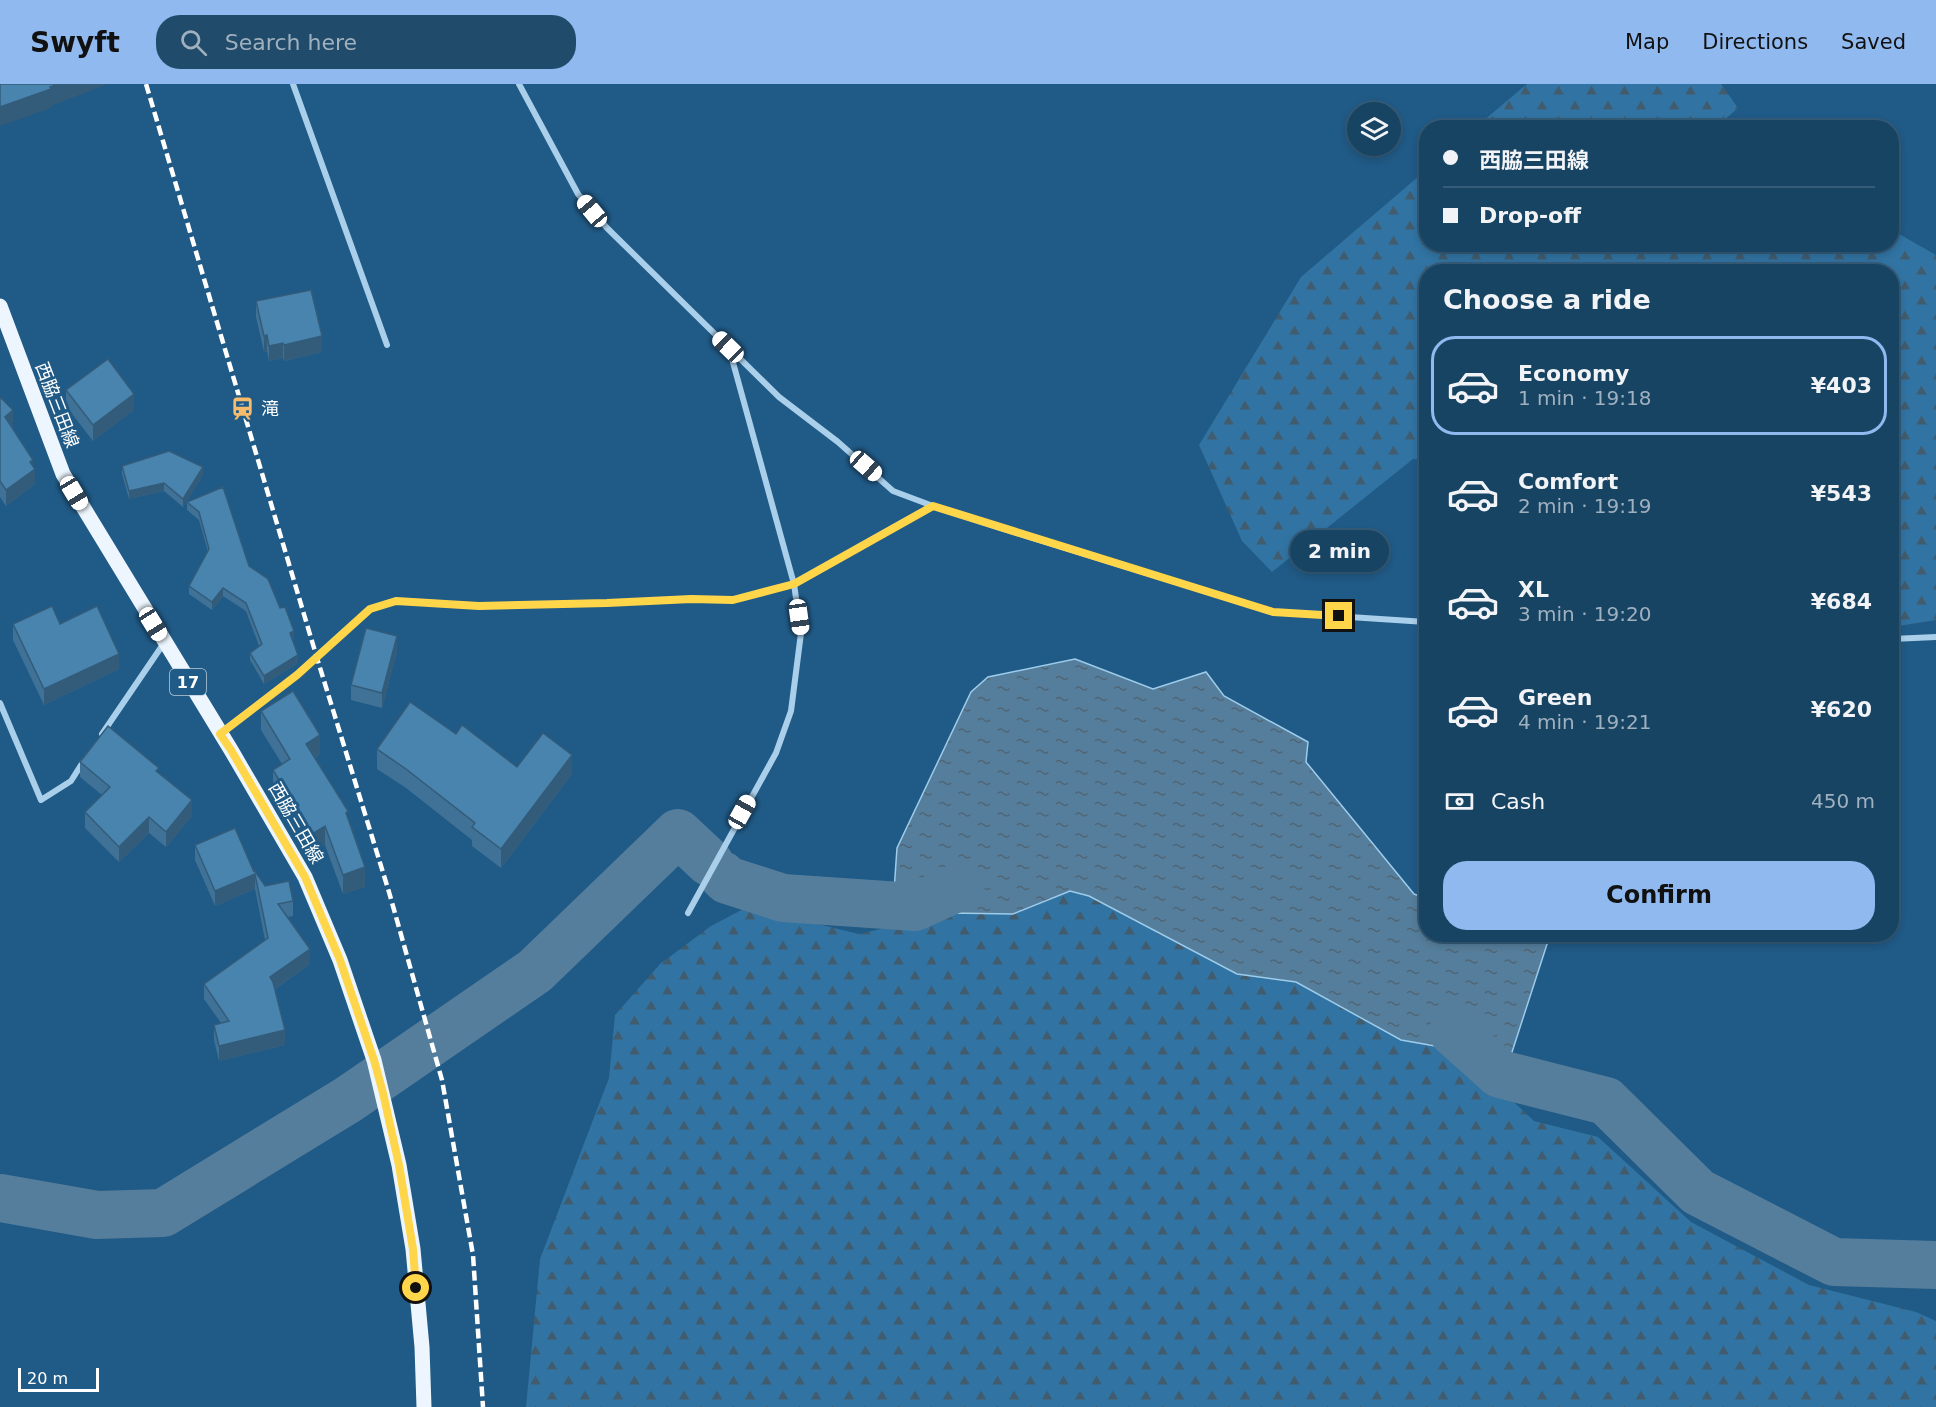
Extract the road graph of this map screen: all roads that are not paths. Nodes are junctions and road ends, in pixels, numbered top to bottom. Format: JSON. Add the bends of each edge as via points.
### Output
{"nodes":[{"id":1,"x":293,"y":84,"type":"edge"},
{"id":2,"x":519,"y":84,"type":"edge"},
{"id":3,"x":0,"y":306,"type":"edge"},
{"id":4,"x":387,"y":345,"type":"dead end"},
{"id":5,"x":728,"y":347,"type":"junction"},
{"id":6,"x":933,"y":506,"type":"junction"},
{"id":7,"x":794,"y":584,"type":"junction"},
{"id":8,"x":1419,"y":622,"type":"edge"},
{"id":9,"x":1936,"y":637,"type":"edge"},
{"id":10,"x":1899,"y":639,"type":"edge"},
{"id":11,"x":164,"y":642,"type":"junction"},
{"id":12,"x":0,"y":703,"type":"edge"},
{"id":13,"x":220,"y":734,"type":"junction"},
{"id":14,"x":98,"y":741,"type":"edge"},
{"id":15,"x":91,"y":751,"type":"edge"},
{"id":16,"x":688,"y":913,"type":"dead end"},
{"id":17,"x":424,"y":1407,"type":"edge"}],
"edges":[{"from":1,"to":4,"type":"street"},
{"from":2,"to":5,"type":"street","via":[[578,194],[607,228]]},
{"from":3,"to":11,"type":"main road","name":"西脇三田線","number":"17","via":[[63,474]]},
{"from":5,"to":6,"type":"street","via":[[779,397],[893,490]]},
{"from":5,"to":7,"type":"street"},
{"from":6,"to":7,"type":"street"},
{"from":6,"to":8,"type":"street","via":[[1273,612]]},
{"from":7,"to":13,"type":"street","via":[[733,600],[479,606],[396,601],[370,609],[297,675]]},
{"from":7,"to":16,"type":"street","via":[[801,633],[790,711],[776,753]]},
{"from":9,"to":10,"type":"street"},
{"from":11,"to":13,"type":"main road","name":"西脇三田線","number":"17"},
{"from":11,"to":14,"type":"street"},
{"from":12,"to":15,"type":"street","via":[[40,800],[71,781]]},
{"from":13,"to":17,"type":"main road","name":"西脇三田線","number":"17","via":[[305,877],[340,960],[374,1060],[399,1165],[413,1249]]}]}
